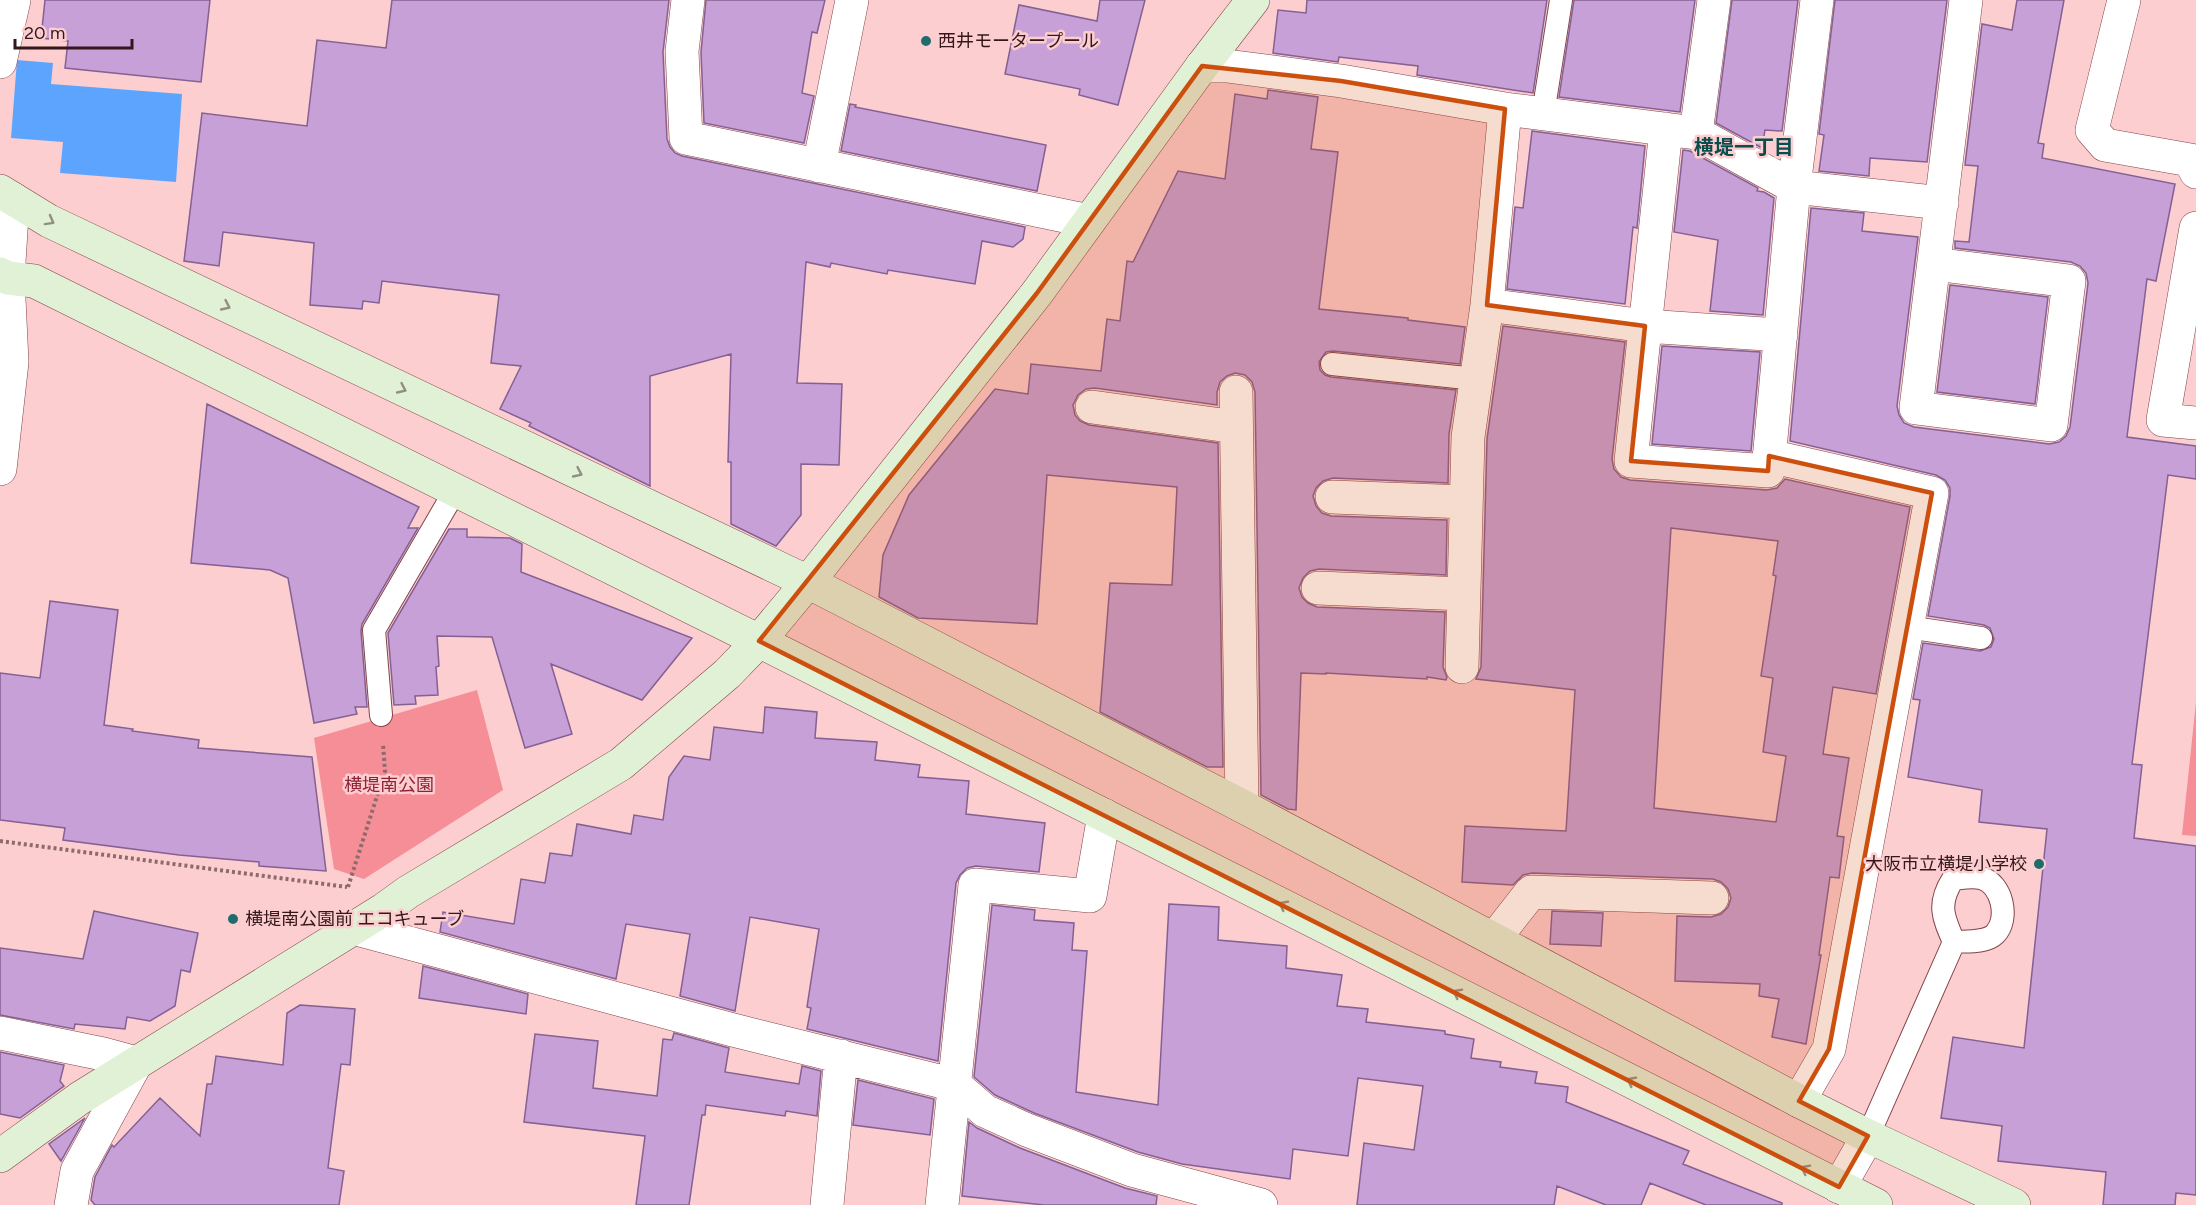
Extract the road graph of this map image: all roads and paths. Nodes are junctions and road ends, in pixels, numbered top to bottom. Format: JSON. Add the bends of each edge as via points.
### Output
{"nodes":[{"id":1,"x":14,"y":0,"type":"edge"},
{"id":2,"x":688,"y":0,"type":"edge"},
{"id":3,"x":852,"y":0,"type":"edge"},
{"id":4,"x":1253,"y":0,"type":"edge"},
{"id":5,"x":1561,"y":0,"type":"edge"},
{"id":6,"x":1714,"y":0,"type":"edge"},
{"id":7,"x":1817,"y":0,"type":"edge"},
{"id":8,"x":1966,"y":0,"type":"edge"},
{"id":9,"x":2124,"y":0,"type":"edge"},
{"id":10,"x":0,"y":62,"type":"edge"},
{"id":11,"x":1202,"y":66,"type":"junction"},
{"id":12,"x":1505,"y":109,"type":"junction"},
{"id":13,"x":1543,"y":114,"type":"junction"},
{"id":14,"x":1681,"y":131,"type":"junction"},
{"id":15,"x":819,"y":166,"type":"junction"},
{"id":16,"x":2196,"y":172,"type":"edge"},
{"id":17,"x":1794,"y":187,"type":"junction"},
{"id":18,"x":6,"y":195,"type":"edge"},
{"id":19,"x":1941,"y":203,"type":"junction"},
{"id":20,"x":1089,"y":221,"type":"junction"},
{"id":21,"x":2196,"y":228,"type":"edge"},
{"id":22,"x":1934,"y":264,"type":"junction"},
{"id":23,"x":4,"y":276,"type":"edge"},
{"id":24,"x":1487,"y":305,"type":"junction"},
{"id":25,"x":1645,"y":326,"type":"junction"},
{"id":26,"x":1781,"y":335,"type":"junction"},
{"id":27,"x":1332,"y":364,"type":"dead end"},
{"id":28,"x":1476,"y":379,"type":"junction"},
{"id":29,"x":1236,"y":392,"type":"dead end"},
{"id":30,"x":1092,"y":407,"type":"dead end"},
{"id":31,"x":2196,"y":423,"type":"edge"},
{"id":32,"x":1236,"y":427,"type":"junction"},
{"id":33,"x":1769,"y":456,"type":"junction"},
{"id":34,"x":0,"y":469,"type":"edge"},
{"id":35,"x":456,"y":489,"type":"junction"},
{"id":36,"x":1332,"y":497,"type":"dead end"},
{"id":37,"x":1466,"y":502,"type":"junction"},
{"id":38,"x":808,"y":582,"type":"junction"},
{"id":39,"x":1318,"y":588,"type":"dead end"},
{"id":40,"x":1463,"y":594,"type":"junction"},
{"id":41,"x":1907,"y":627,"type":"junction"},
{"id":42,"x":1981,"y":638,"type":"dead end"},
{"id":43,"x":759,"y":641,"type":"junction"},
{"id":44,"x":1462,"y":667,"type":"dead end"},
{"id":45,"x":381,"y":715,"type":"joint"},
{"id":46,"x":1242,"y":806,"type":"junction"},
{"id":47,"x":1104,"y":815,"type":"junction"},
{"id":48,"x":0,"y":841,"type":"edge"},
{"id":49,"x":348,"y":887,"type":"junction"},
{"id":50,"x":1712,"y":898,"type":"dead end"},
{"id":51,"x":383,"y":910,"type":"junction"},
{"id":52,"x":353,"y":928,"type":"junction"},
{"id":53,"x":1495,"y":938,"type":"junction"},
{"id":54,"x":1954,"y":942,"type":"dead end"},
{"id":55,"x":0,"y":1033,"type":"edge"},
{"id":56,"x":841,"y":1056,"type":"junction"},
{"id":57,"x":136,"y":1063,"type":"junction"},
{"id":58,"x":955,"y":1084,"type":"junction"},
{"id":59,"x":1799,"y":1101,"type":"junction"},
{"id":60,"x":1868,"y":1136,"type":"junction"},
{"id":61,"x":0,"y":1156,"type":"edge"},
{"id":62,"x":1839,"y":1187,"type":"junction"},
{"id":63,"x":71,"y":1205,"type":"edge"},
{"id":64,"x":826,"y":1205,"type":"edge"},
{"id":65,"x":942,"y":1205,"type":"edge"},
{"id":66,"x":1261,"y":1205,"type":"edge"},
{"id":67,"x":1876,"y":1205,"type":"edge"},
{"id":68,"x":2014,"y":1205,"type":"edge"}],
"edges":[{"from":1,"to":10,"type":"street"},
{"from":2,"to":15,"type":"street","via":[[682,51],[686,138]]},
{"from":3,"to":15,"type":"street"},
{"from":4,"to":11,"type":"street"},
{"from":5,"to":13,"type":"lane"},
{"from":6,"to":14,"type":"street"},
{"from":7,"to":17,"type":"street"},
{"from":8,"to":19,"type":"street"},
{"from":9,"to":16,"type":"street","via":[[2092,130],[2105,145],[2190,160]]},
{"from":11,"to":12,"type":"street","via":[[1341,81]]},
{"from":11,"to":20,"type":"street"},
{"from":12,"to":13,"type":"street"},
{"from":12,"to":24,"type":"street"},
{"from":13,"to":14,"type":"street"},
{"from":14,"to":17,"type":"street"},
{"from":14,"to":25,"type":"street"},
{"from":15,"to":20,"type":"street"},
{"from":17,"to":19,"type":"street"},
{"from":17,"to":26,"type":"street"},
{"from":18,"to":23,"type":"street"},
{"from":18,"to":38,"type":"street","one_way":true,"via":[[49,222]]},
{"from":19,"to":22,"type":"street"},
{"from":20,"to":38,"type":"street","via":[[1037,293]]},
{"from":21,"to":31,"type":"street","via":[[2163,420]]},
{"from":22,"to":22,"type":"street","via":[[1916,408],[2051,424],[2069,281]]},
{"from":23,"to":34,"type":"street","via":[[12,362]]},
{"from":23,"to":35,"type":"street","via":[[34,281]]},
{"from":24,"to":25,"type":"street"},
{"from":24,"to":28,"type":"street"},
{"from":25,"to":26,"type":"street"},
{"from":25,"to":33,"type":"street","via":[[1631,461],[1768,471]]},
{"from":26,"to":33,"type":"street"},
{"from":27,"to":28,"type":"lane"},
{"from":28,"to":37,"type":"street","via":[[1467,438]]},
{"from":29,"to":32,"type":"street"},
{"from":30,"to":32,"type":"street"},
{"from":32,"to":46,"type":"street"},
{"from":33,"to":41,"type":"street","via":[[1932,493]]},
{"from":35,"to":43,"type":"street"},
{"from":35,"to":45,"type":"lane","via":[[374,630]]},
{"from":36,"to":37,"type":"street"},
{"from":37,"to":40,"type":"street"},
{"from":38,"to":43,"type":"street"},
{"from":38,"to":46,"type":"street"},
{"from":39,"to":40,"type":"street"},
{"from":40,"to":44,"type":"street"},
{"from":41,"to":42,"type":"lane"},
{"from":41,"to":59,"type":"street","via":[[1828,1049]]},
{"from":43,"to":47,"type":"street"},
{"from":43,"to":51,"type":"street","via":[[727,674],[621,764]]},
{"from":45,"to":49,"type":"path","via":[[385,771]]},
{"from":46,"to":53,"type":"street"},
{"from":47,"to":58,"type":"street","via":[[1090,896],[975,885]]},
{"from":62,"to":47,"type":"street","one_way":true},
{"from":48,"to":49,"type":"path"},
{"from":49,"to":51,"type":"path"},
{"from":50,"to":53,"type":"street","via":[[1531,892]]},
{"from":51,"to":52,"type":"street"},
{"from":52,"to":56,"type":"street"},
{"from":52,"to":57,"type":"street"},
{"from":53,"to":59,"type":"street"},
{"from":54,"to":60,"type":"lane"},
{"from":55,"to":57,"type":"street"},
{"from":56,"to":58,"type":"street"},
{"from":56,"to":64,"type":"street"},
{"from":57,"to":61,"type":"street"},
{"from":57,"to":63,"type":"street","via":[[77,1172]]},
{"from":58,"to":65,"type":"street"},
{"from":58,"to":66,"type":"street","via":[[985,1111],[1027,1130],[1132,1170]]},
{"from":59,"to":60,"type":"street"},
{"from":60,"to":62,"type":"street"},
{"from":60,"to":68,"type":"street"},
{"from":62,"to":67,"type":"street"}]}
